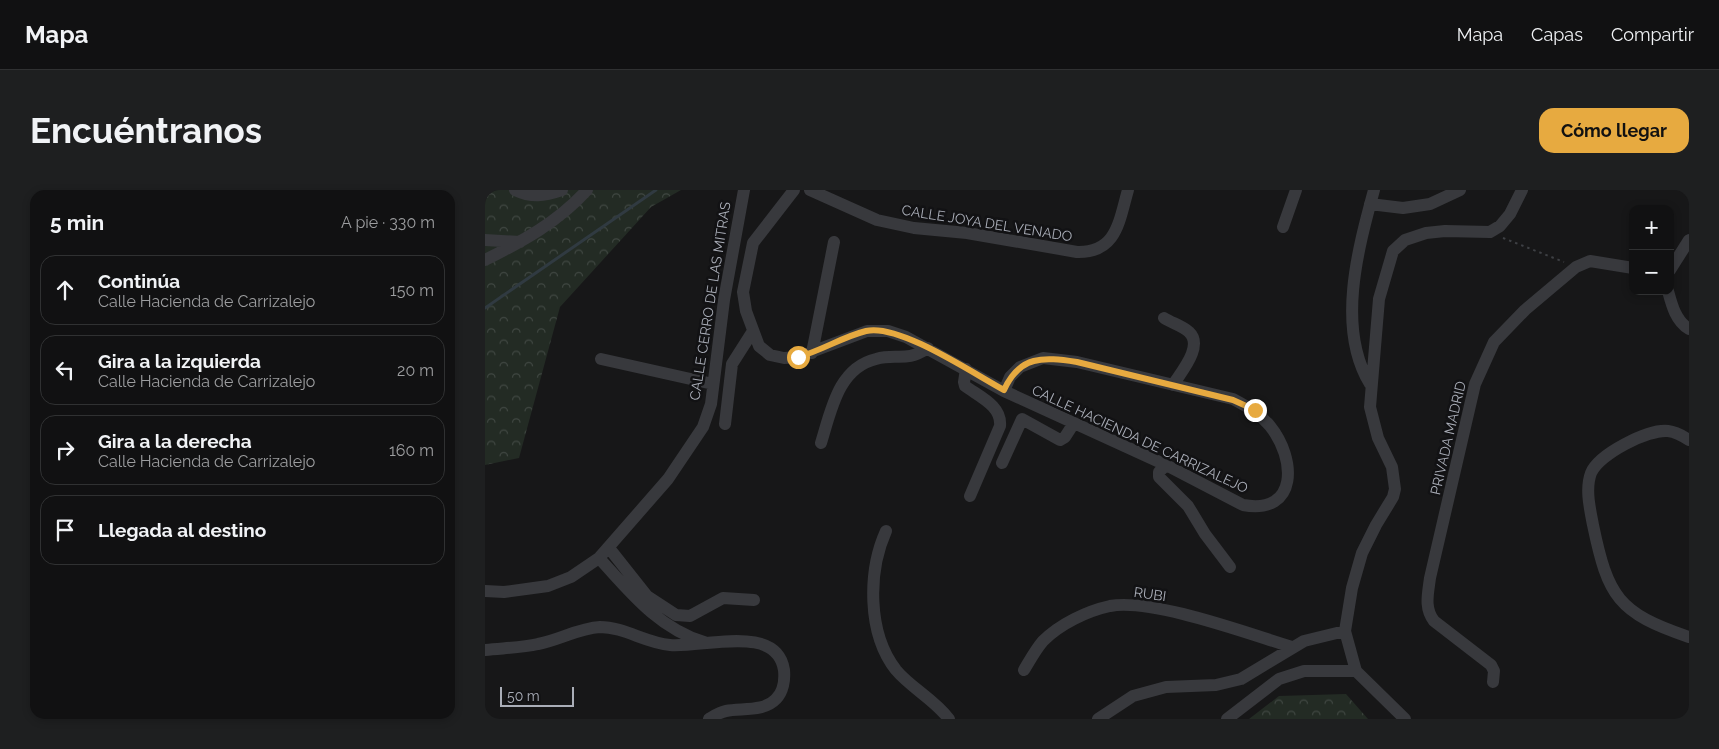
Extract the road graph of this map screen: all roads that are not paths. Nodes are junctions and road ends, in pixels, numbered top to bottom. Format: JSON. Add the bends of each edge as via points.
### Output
{"nodes":[{"id":1,"x":515,"y":190,"type":"edge"},
{"id":2,"x":562,"y":190,"type":"edge"},
{"id":3,"x":587,"y":190,"type":"edge"},
{"id":4,"x":744,"y":190,"type":"edge"},
{"id":5,"x":794,"y":190,"type":"edge"},
{"id":6,"x":810,"y":190,"type":"edge"},
{"id":7,"x":1128,"y":190,"type":"edge"},
{"id":8,"x":1296,"y":190,"type":"edge"},
{"id":9,"x":1374,"y":190,"type":"edge"},
{"id":10,"x":1460,"y":190,"type":"edge"},
{"id":11,"x":1522,"y":190,"type":"edge"},
{"id":12,"x":1370,"y":204,"type":"junction"},
{"id":13,"x":1283,"y":227,"type":"dead end"},
{"id":14,"x":485,"y":240,"type":"edge"},
{"id":15,"x":1689,"y":240,"type":"edge"},
{"id":16,"x":520,"y":242,"type":"junction"},
{"id":17,"x":834,"y":242,"type":"dead end"},
{"id":18,"x":485,"y":260,"type":"edge"},
{"id":19,"x":1674,"y":264,"type":"edge"},
{"id":20,"x":1629,"y":267,"type":"edge"},
{"id":21,"x":1669,"y":295,"type":"edge"},
{"id":22,"x":1165,"y":318,"type":"dead end"},
{"id":23,"x":1689,"y":329,"type":"edge"},
{"id":24,"x":753,"y":331,"type":"junction"},
{"id":25,"x":928,"y":348,"type":"junction"},
{"id":26,"x":812,"y":353,"type":"junction"},
{"id":27,"x":601,"y":359,"type":"dead end"},
{"id":28,"x":967,"y":369,"type":"junction"},
{"id":29,"x":713,"y":384,"type":"junction"},
{"id":30,"x":1371,"y":384,"type":"junction"},
{"id":31,"x":1173,"y":386,"type":"junction"},
{"id":32,"x":1004,"y":390,"type":"junction"},
{"id":33,"x":1074,"y":423,"type":"junction"},
{"id":34,"x":725,"y":424,"type":"dead end"},
{"id":35,"x":1689,"y":440,"type":"edge"},
{"id":36,"x":821,"y":443,"type":"dead end"},
{"id":37,"x":1002,"y":463,"type":"dead end"},
{"id":38,"x":1166,"y":465,"type":"junction"},
{"id":39,"x":970,"y":496,"type":"dead end"},
{"id":40,"x":886,"y":531,"type":"dead end"},
{"id":41,"x":609,"y":548,"type":"junction"},
{"id":42,"x":599,"y":558,"type":"junction"},
{"id":43,"x":1229,"y":567,"type":"dead end"},
{"id":44,"x":485,"y":591,"type":"edge"},
{"id":45,"x":754,"y":600,"type":"dead end"},
{"id":46,"x":1345,"y":631,"type":"junction"},
{"id":47,"x":1689,"y":637,"type":"edge"},
{"id":48,"x":712,"y":644,"type":"junction"},
{"id":49,"x":1292,"y":647,"type":"junction"},
{"id":50,"x":485,"y":650,"type":"edge"},
{"id":51,"x":1023,"y":670,"type":"dead end"},
{"id":52,"x":1356,"y":670,"type":"junction"},
{"id":53,"x":1493,"y":682,"type":"dead end"},
{"id":54,"x":709,"y":719,"type":"edge"},
{"id":55,"x":949,"y":719,"type":"edge"},
{"id":56,"x":1098,"y":719,"type":"edge"},
{"id":57,"x":1227,"y":719,"type":"edge"},
{"id":58,"x":1405,"y":719,"type":"edge"}],
"edges":[{"from":1,"to":2,"type":"street","via":[[525,195],[543,196]]},
{"from":3,"to":16,"type":"street","via":[[572,206]]},
{"from":4,"to":29,"type":"street","name":"CALLE CERRO DE LAS MITRAS"},
{"from":5,"to":24,"type":"street","name":"CALLE HACIENDA DE CARRIZALEJO","via":[[753,243],[743,292]]},
{"from":6,"to":7,"type":"street","name":"CALLE JOYA DEL VENADO","via":[[877,220],[1077,252],[1092,252],[1110,240]]},
{"from":8,"to":13,"type":"street"},
{"from":9,"to":12,"type":"street"},
{"from":10,"to":12,"type":"street","via":[[1429,204],[1403,208]]},
{"from":11,"to":30,"type":"street","via":[[1510,214],[1495,229],[1426,233],[1405,240],[1393,251],[1379,299]]},
{"from":12,"to":30,"type":"street","via":[[1354,272],[1353,311],[1357,353],[1361,368]]},
{"from":14,"to":16,"type":"street"},
{"from":15,"to":19,"type":"street"},
{"from":16,"to":18,"type":"street"},
{"from":17,"to":26,"type":"street"},
{"from":20,"to":53,"type":"street","name":"PRIVADA MADRID","via":[[1590,262],[1576,267],[1493,342],[1475,384],[1429,578],[1426,604],[1434,621],[1491,665]]},
{"from":21,"to":23,"type":"street","via":[[1673,309]]},
{"from":22,"to":31,"type":"street","via":[[1190,333],[1195,343]]},
{"from":24,"to":26,"type":"street","name":"CALLE HACIENDA DE CARRIZALEJO","via":[[759,346],[770,354],[783,358]]},
{"from":24,"to":34,"type":"street","via":[[732,364]]},
{"from":25,"to":26,"type":"street","name":"CALLE HACIENDA DE CARRIZALEJO","via":[[888,331],[867,331]]},
{"from":25,"to":28,"type":"street","name":"CALLE HACIENDA DE CARRIZALEJO"},
{"from":25,"to":36,"type":"street","via":[[909,358],[875,359],[850,372],[837,392]]},
{"from":27,"to":29,"type":"street"},
{"from":28,"to":32,"type":"street","name":"CALLE HACIENDA DE CARRIZALEJO"},
{"from":28,"to":39,"type":"street","via":[[965,386],[997,410],[1001,417],[1001,426]]},
{"from":29,"to":41,"type":"street","name":"CALLE CERRO DE LAS MITRAS","via":[[711,404],[703,427],[668,479]]},
{"from":30,"to":46,"type":"street","via":[[1370,407],[1378,438],[1392,467],[1395,489],[1362,553]]},
{"from":31,"to":32,"type":"street","name":"CALLE HACIENDA DE CARRIZALEJO","via":[[1077,362],[1043,358],[1020,367]]},
{"from":31,"to":38,"type":"street","name":"CALLE HACIENDA DE CARRIZALEJO","via":[[1233,400],[1255,410],[1282,445],[1288,466],[1288,482],[1273,505],[1257,508],[1227,498]]},
{"from":32,"to":33,"type":"street","name":"CALLE HACIENDA DE CARRIZALEJO"},
{"from":33,"to":37,"type":"street","via":[[1065,437],[1059,440],[1022,419]]},
{"from":33,"to":38,"type":"street","name":"CALLE HACIENDA DE CARRIZALEJO"},
{"from":35,"to":47,"type":"street","via":[[1668,431],[1642,436],[1602,458],[1595,465],[1588,484],[1589,506],[1609,584],[1623,603],[1639,616],[1661,628]]},
{"from":38,"to":43,"type":"street","via":[[1159,472],[1159,477],[1188,506]]},
{"from":40,"to":55,"type":"street","via":[[877,551],[873,604],[882,650],[897,671]]},
{"from":41,"to":42,"type":"street","name":"CALLE CERRO DE LAS MITRAS"},
{"from":41,"to":45,"type":"street","via":[[647,596],[676,616],[690,616],[723,598]]},
{"from":42,"to":44,"type":"street","name":"CALLE CERRO DE LAS MITRAS","via":[[571,577],[548,586],[504,592]]},
{"from":42,"to":48,"type":"street","via":[[641,604],[666,625]]},
{"from":46,"to":49,"type":"street"},
{"from":46,"to":52,"type":"street"},
{"from":48,"to":50,"type":"street","via":[[668,645],[601,627],[536,645]]},
{"from":48,"to":54,"type":"street","via":[[743,640],[759,643],[774,650],[782,660],[785,676],[776,700],[761,708],[724,711]]},
{"from":49,"to":51,"type":"street","name":"RUBI","via":[[1187,616],[1140,606],[1111,606],[1077,617],[1043,641]]},
{"from":49,"to":56,"type":"street","via":[[1241,679],[1216,685],[1166,687],[1133,696]]},
{"from":52,"to":57,"type":"street","via":[[1304,670],[1279,679]]},
{"from":52,"to":58,"type":"street"}]}
